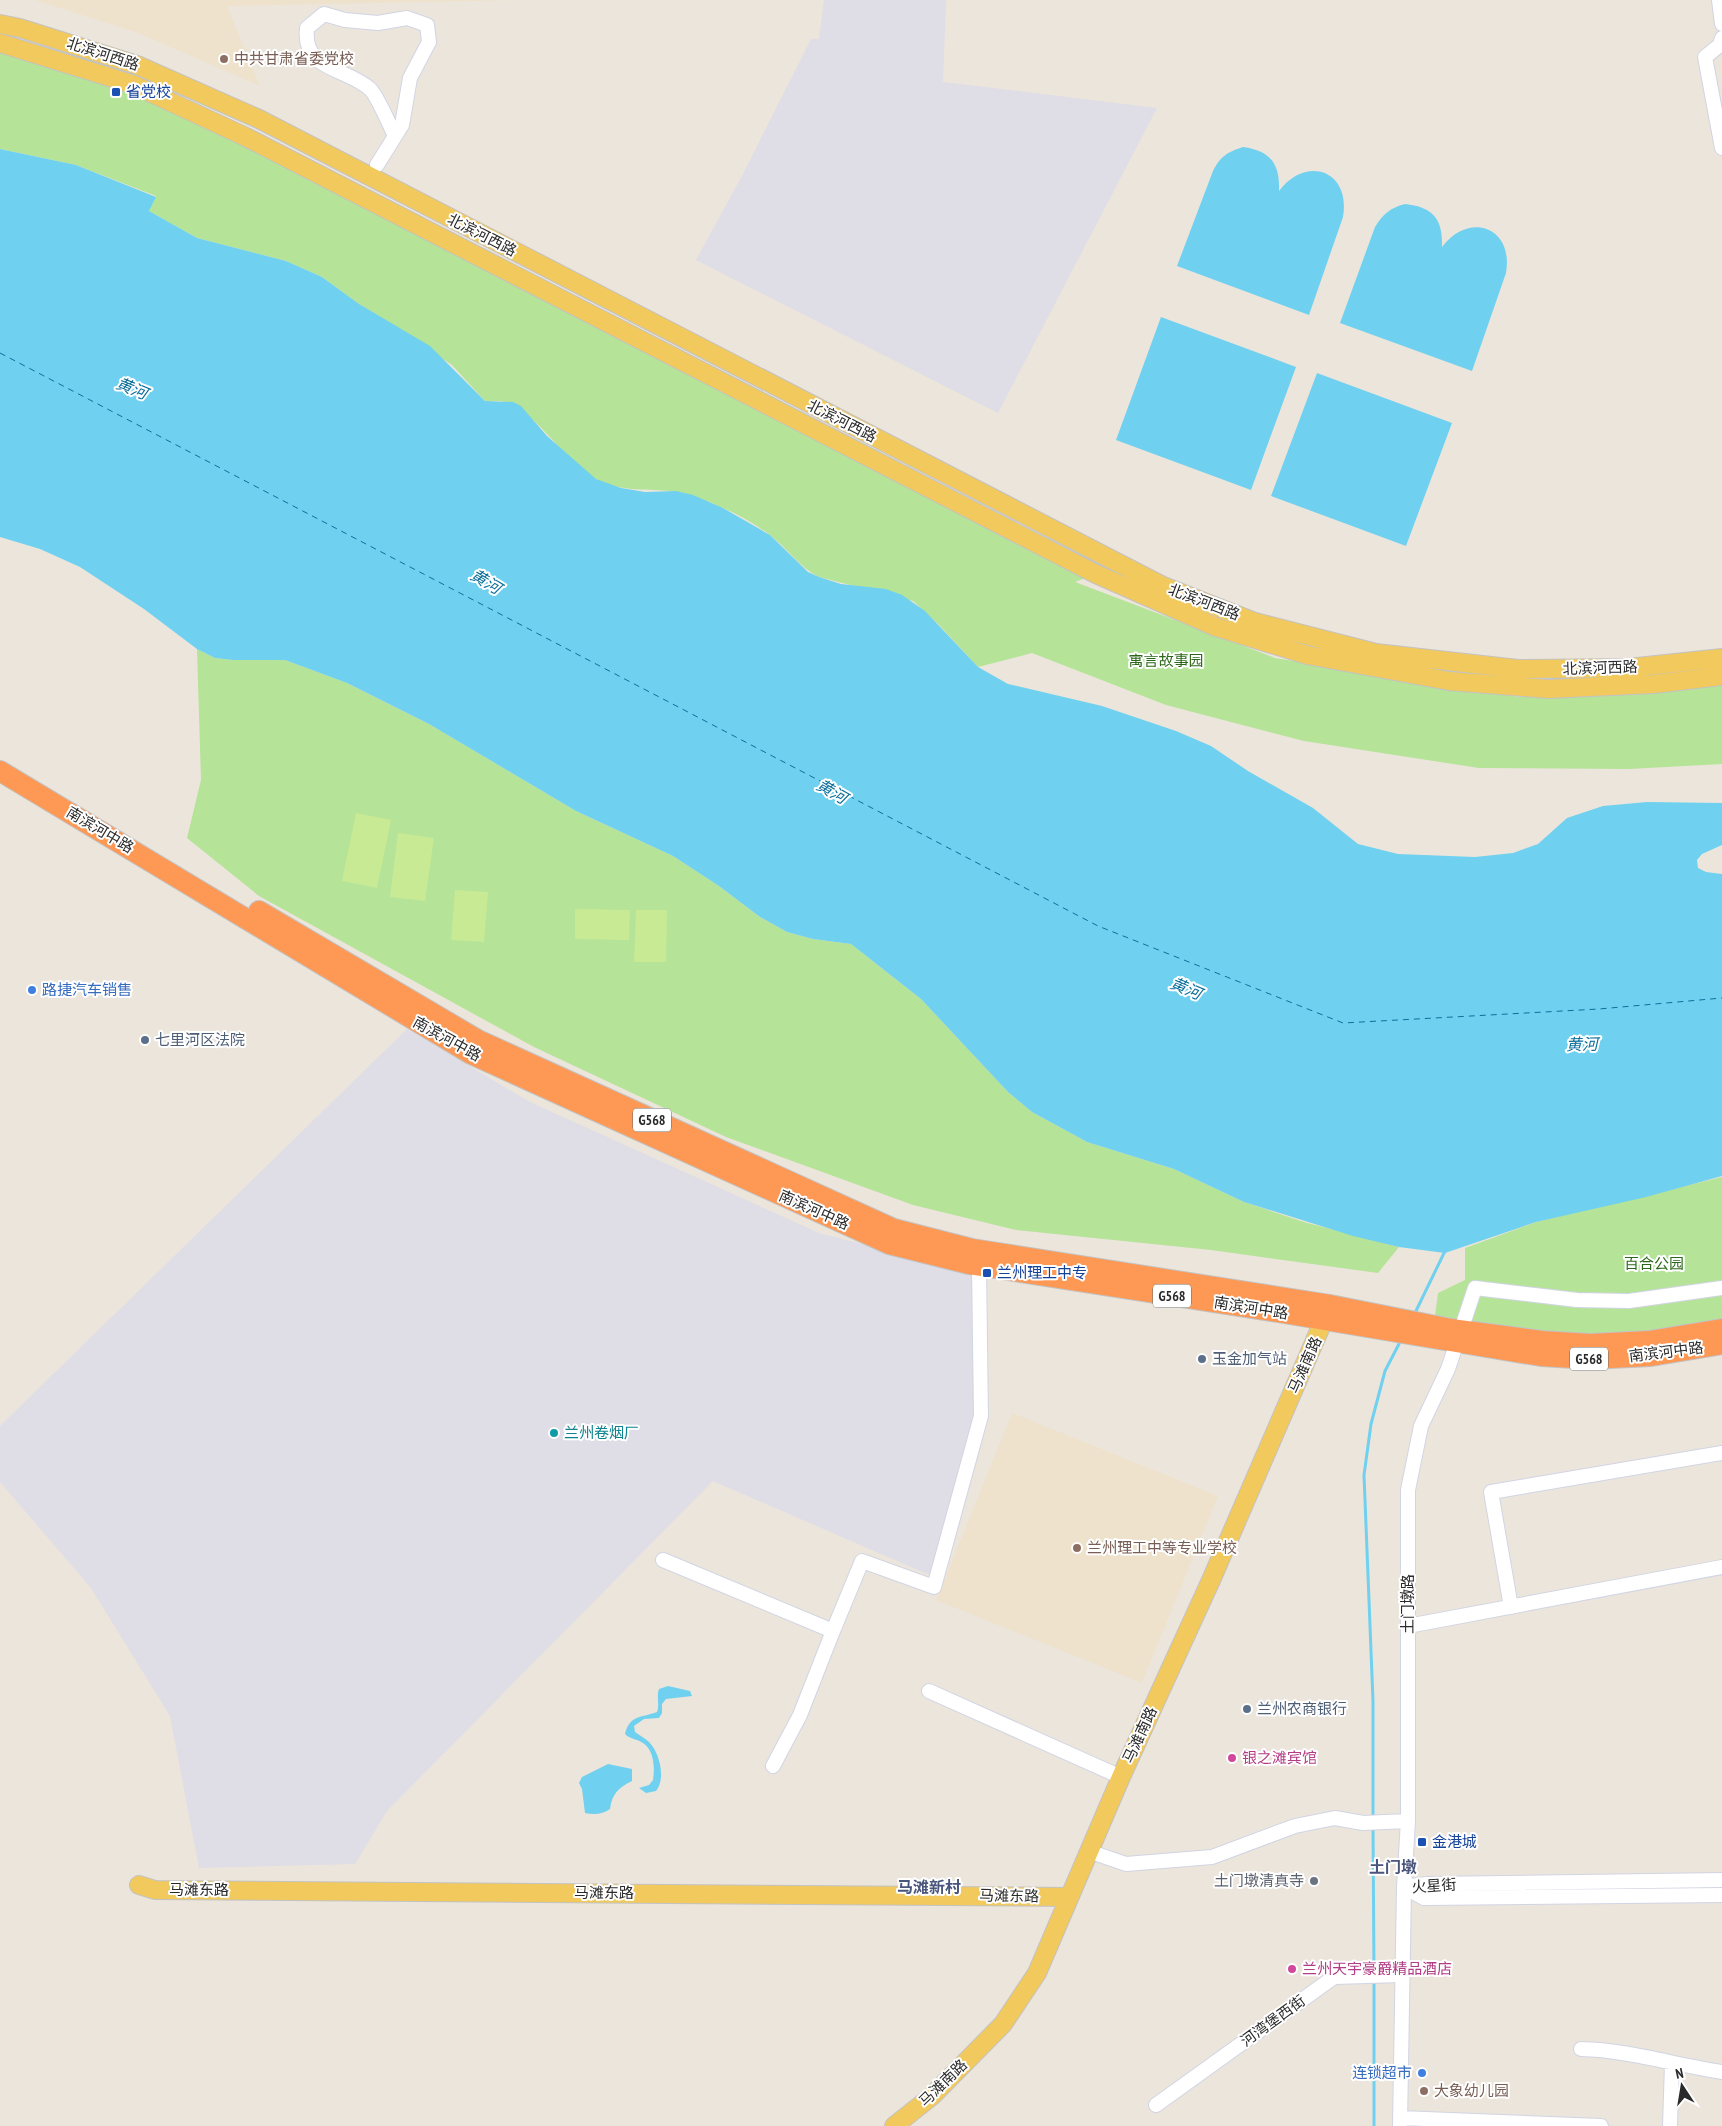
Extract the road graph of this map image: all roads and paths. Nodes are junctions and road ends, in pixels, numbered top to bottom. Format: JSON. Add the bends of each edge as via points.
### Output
{"nodes":[{"id":1,"x":1719,"y":0,"type":"edge"},
{"id":2,"x":0,"y":24,"type":"edge"},
{"id":3,"x":1722,"y":24,"type":"edge"},
{"id":4,"x":1722,"y":38,"type":"edge"},
{"id":5,"x":0,"y":44,"type":"edge"},
{"id":6,"x":395,"y":136,"type":"junction"},
{"id":7,"x":1722,"y":148,"type":"edge"},
{"id":8,"x":378,"y":166,"type":"dead end"},
{"id":9,"x":1722,"y":658,"type":"edge"},
{"id":10,"x":1722,"y":676,"type":"edge"},
{"id":11,"x":0,"y":759,"type":"edge"},
{"id":12,"x":0,"y":771,"type":"edge"},
{"id":13,"x":980,"y":1266,"type":"junction"},
{"id":14,"x":1722,"y":1288,"type":"edge"},
{"id":15,"x":1327,"y":1313,"type":"junction"},
{"id":16,"x":1722,"y":1329,"type":"edge"},
{"id":17,"x":1458,"y":1337,"type":"junction"},
{"id":18,"x":1722,"y":1344,"type":"edge"},
{"id":19,"x":1722,"y":1453,"type":"edge"},
{"id":20,"x":663,"y":1560,"type":"dead end"},
{"id":21,"x":1722,"y":1567,"type":"edge"},
{"id":22,"x":1511,"y":1607,"type":"junction"},
{"id":23,"x":1408,"y":1626,"type":"junction"},
{"id":24,"x":832,"y":1630,"type":"junction"},
{"id":25,"x":929,"y":1691,"type":"dead end"},
{"id":26,"x":773,"y":1766,"type":"dead end"},
{"id":27,"x":1121,"y":1777,"type":"junction"},
{"id":28,"x":1408,"y":1821,"type":"junction"},
{"id":29,"x":1091,"y":1852,"type":"junction"},
{"id":30,"x":1722,"y":1880,"type":"edge"},
{"id":31,"x":139,"y":1885,"type":"dead end"},
{"id":32,"x":1404,"y":1887,"type":"junction"},
{"id":33,"x":1722,"y":1895,"type":"edge"},
{"id":34,"x":1069,"y":1897,"type":"junction"},
{"id":35,"x":1402,"y":1975,"type":"junction"},
{"id":36,"x":1581,"y":2049,"type":"dead end"},
{"id":37,"x":1672,"y":2064,"type":"junction"},
{"id":38,"x":1722,"y":2072,"type":"edge"},
{"id":39,"x":1156,"y":2105,"type":"dead end"},
{"id":40,"x":1400,"y":2122,"type":"edge"},
{"id":41,"x":894,"y":2126,"type":"edge"},
{"id":42,"x":1601,"y":2126,"type":"edge"},
{"id":43,"x":1670,"y":2126,"type":"edge"}],
"edges":[{"from":1,"to":3,"type":"street"},
{"from":2,"to":9,"type":"main road","name":"北滨河西路","via":[[137,65],[259,119],[1161,585],[1255,622],[1376,653],[1518,669],[1628,668]]},
{"from":4,"to":7,"type":"street","via":[[1720,45],[1705,58]]},
{"from":5,"to":10,"type":"main road","name":"北滨河西路","via":[[132,84],[246,137],[1096,574],[1216,627],[1307,655],[1450,681],[1548,689],[1654,684]]},
{"from":6,"to":6,"type":"street","via":[[402,125],[410,78],[429,42],[427,25],[407,18],[378,23],[324,14],[307,28],[305,42],[313,58],[371,89]]},
{"from":6,"to":8,"type":"street"},
{"from":11,"to":15,"type":"highway","name":"南滨河中路","number":"G568","via":[[478,1040],[894,1229],[972,1249]]},
{"from":12,"to":13,"type":"highway","name":"南滨河中路","number":"G568","via":[[471,1054],[889,1244]]},
{"from":13,"to":15,"type":"highway","name":"南滨河中路","number":"G568","via":[[1278,1312]]},
{"from":13,"to":24,"type":"street","via":[[981,1416],[934,1587],[862,1561]]},
{"from":14,"to":17,"type":"street","name":"土门墩路","via":[[1629,1300],[1577,1300],[1475,1288]]},
{"from":15,"to":17,"type":"highway","name":"南滨河中路","number":"G568"},
{"from":15,"to":27,"type":"main road","name":"马滩南路"},
{"from":16,"to":17,"type":"highway","name":"南滨河中路","number":"G568","via":[[1649,1341],[1590,1344]]},
{"from":17,"to":18,"type":"highway","name":"南滨河中路","number":"G568","via":[[1540,1356],[1590,1359],[1651,1356]]},
{"from":17,"to":23,"type":"street","name":"土门墩路","via":[[1448,1369],[1421,1426],[1408,1490]]},
{"from":19,"to":22,"type":"street","via":[[1491,1492]]},
{"from":20,"to":24,"type":"street"},
{"from":21,"to":22,"type":"street"},
{"from":22,"to":23,"type":"street"},
{"from":23,"to":28,"type":"street","name":"土门墩路"},
{"from":24,"to":26,"type":"street","via":[[800,1715]]},
{"from":25,"to":27,"type":"street"},
{"from":27,"to":29,"type":"main road","name":"马滩南路"},
{"from":28,"to":29,"type":"street","via":[[1363,1823],[1335,1818],[1294,1826],[1212,1857],[1126,1864]]},
{"from":28,"to":32,"type":"street","name":"土门墩路"},
{"from":29,"to":34,"type":"main road","name":"马滩南路"},
{"from":30,"to":32,"type":"street","name":"火星街"},
{"from":31,"to":34,"type":"main road","name":"马滩东路","via":[[155,1890]]},
{"from":32,"to":33,"type":"street","name":"火星街","via":[[1424,1898]]},
{"from":32,"to":35,"type":"street","name":"土门墩路"},
{"from":34,"to":41,"type":"main road","name":"马滩南路","via":[[1037,1973],[1003,2024],[932,2096]]},
{"from":35,"to":39,"type":"street","name":"河湾堡西街","via":[[1334,1977]]},
{"from":35,"to":40,"type":"street","name":"土门墩路"},
{"from":36,"to":37,"type":"street","via":[[1613,2050]]},
{"from":37,"to":38,"type":"street"},
{"from":37,"to":43,"type":"street"},
{"from":40,"to":42,"type":"street"}]}
